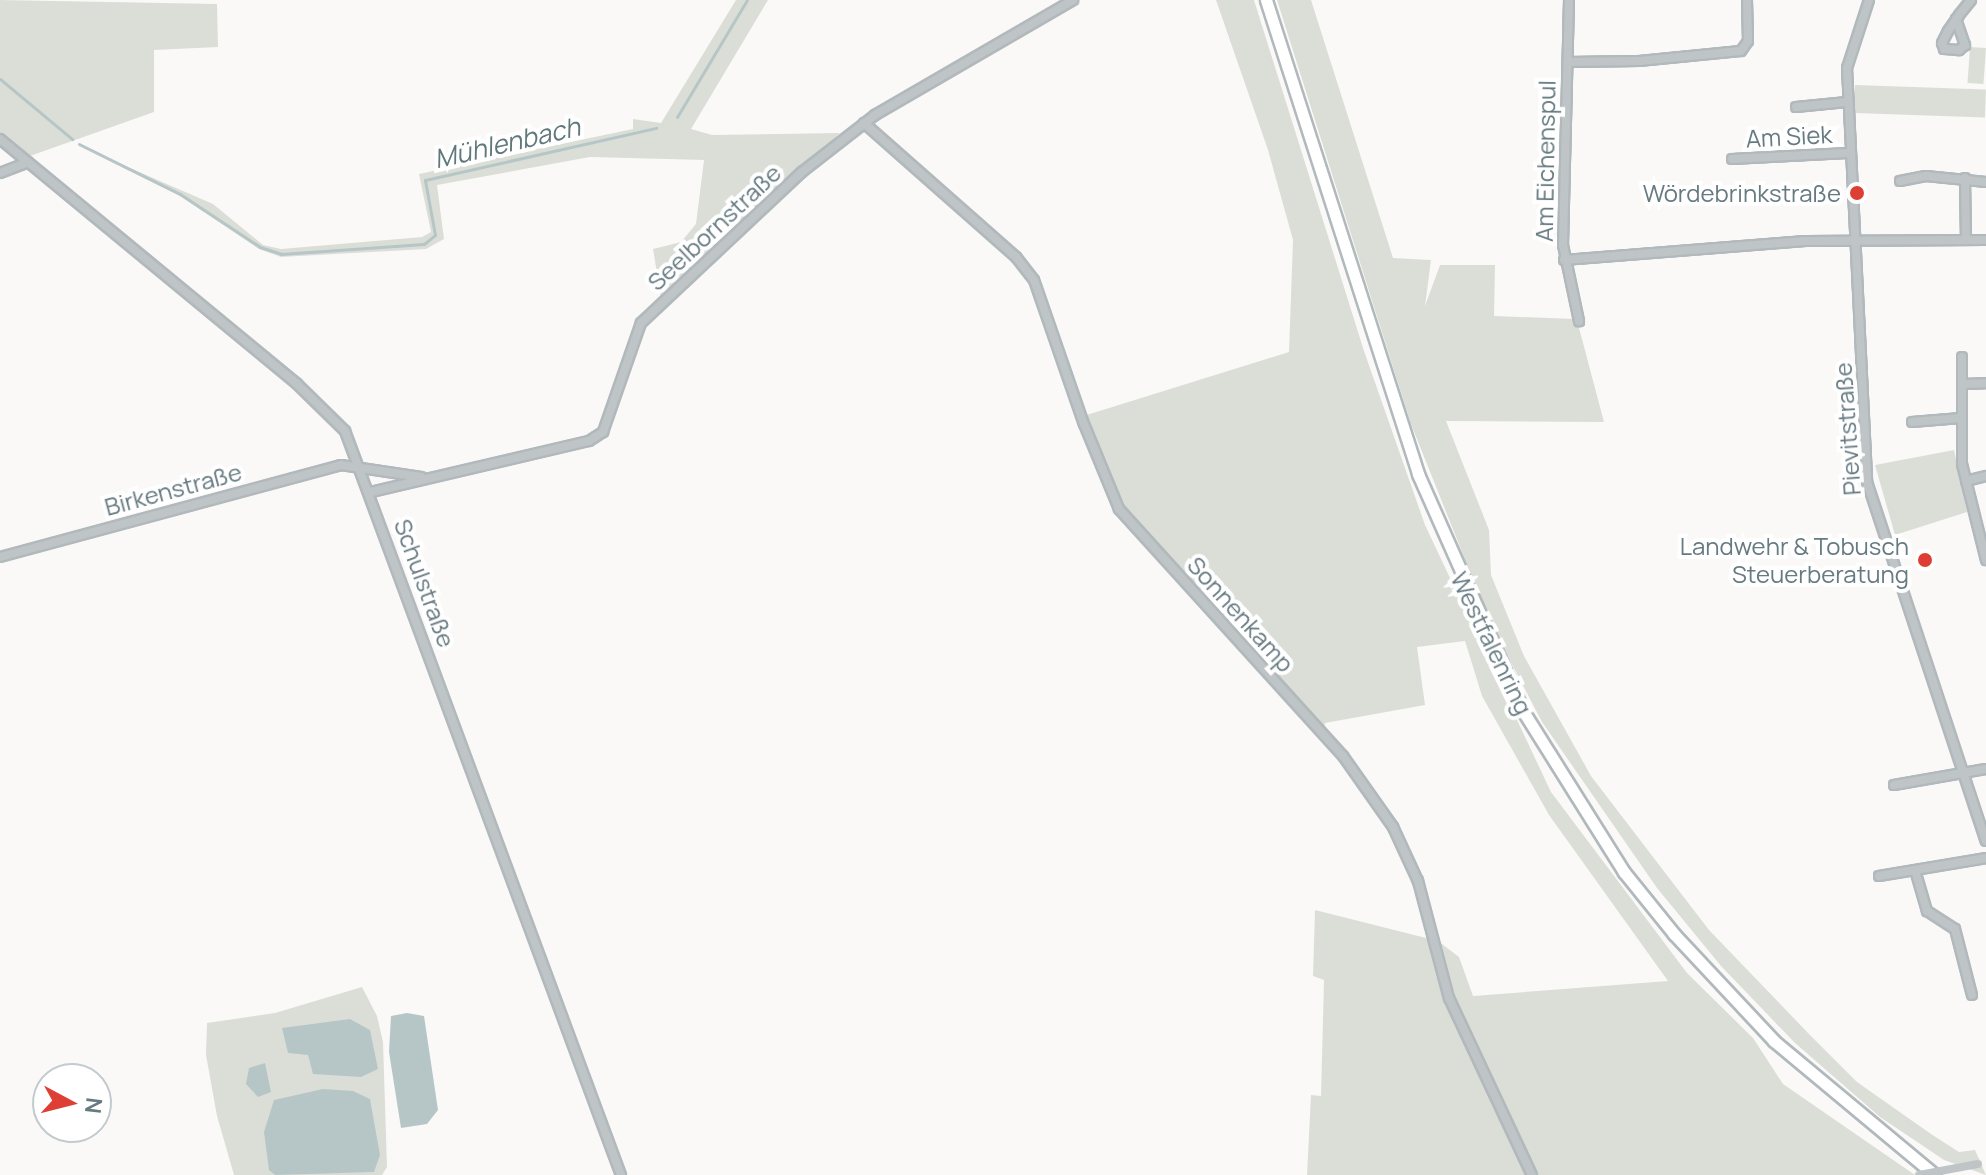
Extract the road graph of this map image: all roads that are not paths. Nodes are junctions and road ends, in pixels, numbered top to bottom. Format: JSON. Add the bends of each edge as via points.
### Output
{"nodes":[{"id":1,"x":1073,"y":0,"type":"edge"},
{"id":2,"x":1266,"y":0,"type":"edge"},
{"id":3,"x":1569,"y":0,"type":"edge"},
{"id":4,"x":1747,"y":0,"type":"edge"},
{"id":5,"x":1869,"y":0,"type":"edge"},
{"id":6,"x":1971,"y":0,"type":"edge"},
{"id":7,"x":1956,"y":19,"type":"dead end"},
{"id":8,"x":1568,"y":62,"type":"junction"},
{"id":9,"x":1847,"y":102,"type":"junction"},
{"id":10,"x":1796,"y":107,"type":"dead end"},
{"id":11,"x":864,"y":123,"type":"junction"},
{"id":12,"x":0,"y":139,"type":"edge"},
{"id":13,"x":1848,"y":153,"type":"junction"},
{"id":14,"x":1732,"y":159,"type":"dead end"},
{"id":15,"x":28,"y":162,"type":"junction"},
{"id":16,"x":0,"y":173,"type":"edge"},
{"id":17,"x":1965,"y":178,"type":"junction"},
{"id":18,"x":1900,"y":181,"type":"dead end"},
{"id":19,"x":1986,"y":182,"type":"edge"},
{"id":20,"x":1966,"y":240,"type":"junction"},
{"id":21,"x":1986,"y":240,"type":"edge"},
{"id":22,"x":1855,"y":241,"type":"junction"},
{"id":23,"x":1564,"y":260,"type":"junction"},
{"id":24,"x":1579,"y":321,"type":"dead end"},
{"id":25,"x":1962,"y":357,"type":"dead end"},
{"id":26,"x":1986,"y":383,"type":"edge"},
{"id":27,"x":1962,"y":384,"type":"junction"},
{"id":28,"x":1961,"y":418,"type":"junction"},
{"id":29,"x":1912,"y":422,"type":"dead end"},
{"id":30,"x":358,"y":464,"type":"junction"},
{"id":31,"x":1986,"y":476,"type":"edge"},
{"id":32,"x":421,"y":477,"type":"junction"},
{"id":33,"x":1966,"y":481,"type":"junction"},
{"id":34,"x":371,"y":492,"type":"junction"},
{"id":35,"x":0,"y":557,"type":"edge"},
{"id":36,"x":1986,"y":560,"type":"edge"},
{"id":37,"x":1986,"y":769,"type":"edge"},
{"id":38,"x":1964,"y":771,"type":"junction"},
{"id":39,"x":1894,"y":785,"type":"dead end"},
{"id":40,"x":1986,"y":841,"type":"edge"},
{"id":41,"x":1986,"y":858,"type":"edge"},
{"id":42,"x":1915,"y":870,"type":"junction"},
{"id":43,"x":1879,"y":876,"type":"dead end"},
{"id":44,"x":1972,"y":995,"type":"dead end"},
{"id":45,"x":1982,"y":1163,"type":"edge"},
{"id":46,"x":1921,"y":1169,"type":"edge"},
{"id":47,"x":621,"y":1175,"type":"edge"},
{"id":48,"x":1532,"y":1175,"type":"edge"},
{"id":49,"x":1935,"y":1175,"type":"edge"},
{"id":50,"x":1942,"y":1175,"type":"edge"}],
"edges":[{"from":1,"to":11,"type":"street","name":"Seelbornstraße"},
{"from":2,"to":46,"type":"main road","name":"Westfalenring","via":[[1418,474],[1523,711],[1624,872],[1674,934],[1797,1062]]},
{"from":3,"to":8,"type":"street","name":"Am Eichenspul"},
{"from":4,"to":8,"type":"street","via":[[1748,41],[1741,51]]},
{"from":5,"to":9,"type":"street","name":"Pievitstraße","via":[[1851,50]]},
{"from":6,"to":7,"type":"street"},
{"from":8,"to":23,"type":"street","name":"Am Eichenspul"},
{"from":9,"to":10,"type":"street"},
{"from":9,"to":13,"type":"street","name":"Pievitstraße"},
{"from":11,"to":32,"type":"street","name":"Seelbornstraße","via":[[802,172],[641,323],[603,432],[589,441]]},
{"from":11,"to":48,"type":"street","name":"Sonnenkamp","via":[[1016,257],[1034,280],[1119,509],[1343,756],[1393,827],[1418,881],[1449,998]]},
{"from":12,"to":15,"type":"street","name":"Schulstraße"},
{"from":13,"to":14,"type":"street","name":"Am Siek"},
{"from":13,"to":22,"type":"street","name":"Pievitstraße"},
{"from":15,"to":16,"type":"street"},
{"from":15,"to":30,"type":"street","name":"Schulstraße","via":[[333,415]]},
{"from":17,"to":18,"type":"street"},
{"from":17,"to":19,"type":"street"},
{"from":17,"to":20,"type":"street"},
{"from":20,"to":21,"type":"street"},
{"from":20,"to":22,"type":"street"},
{"from":22,"to":23,"type":"street"},
{"from":22,"to":38,"type":"street","name":"Pievitstraße","via":[[1867,482]]},
{"from":23,"to":24,"type":"street","name":"Am Eichenspul"},
{"from":25,"to":27,"type":"street"},
{"from":26,"to":27,"type":"street"},
{"from":27,"to":28,"type":"street"},
{"from":28,"to":29,"type":"street"},
{"from":28,"to":33,"type":"street"},
{"from":30,"to":32,"type":"street","name":"Seelbornstraße"},
{"from":30,"to":34,"type":"street","name":"Schulstraße"},
{"from":30,"to":35,"type":"street","name":"Birkenstraße"},
{"from":31,"to":33,"type":"street"},
{"from":32,"to":34,"type":"street","name":"Seelbornstraße"},
{"from":33,"to":36,"type":"street"},
{"from":34,"to":47,"type":"street","name":"Schulstraße"},
{"from":37,"to":38,"type":"street"},
{"from":38,"to":39,"type":"street"},
{"from":38,"to":40,"type":"street","name":"Pievitstraße"},
{"from":41,"to":42,"type":"street"},
{"from":42,"to":43,"type":"street"},
{"from":42,"to":44,"type":"street","via":[[1927,911],[1955,929]]},
{"from":45,"to":46,"type":"street","bridge":true},
{"from":46,"to":49,"type":"main road","name":"Westfalenring"},
{"from":46,"to":50,"type":"main road","name":"Westfalenring"}]}
